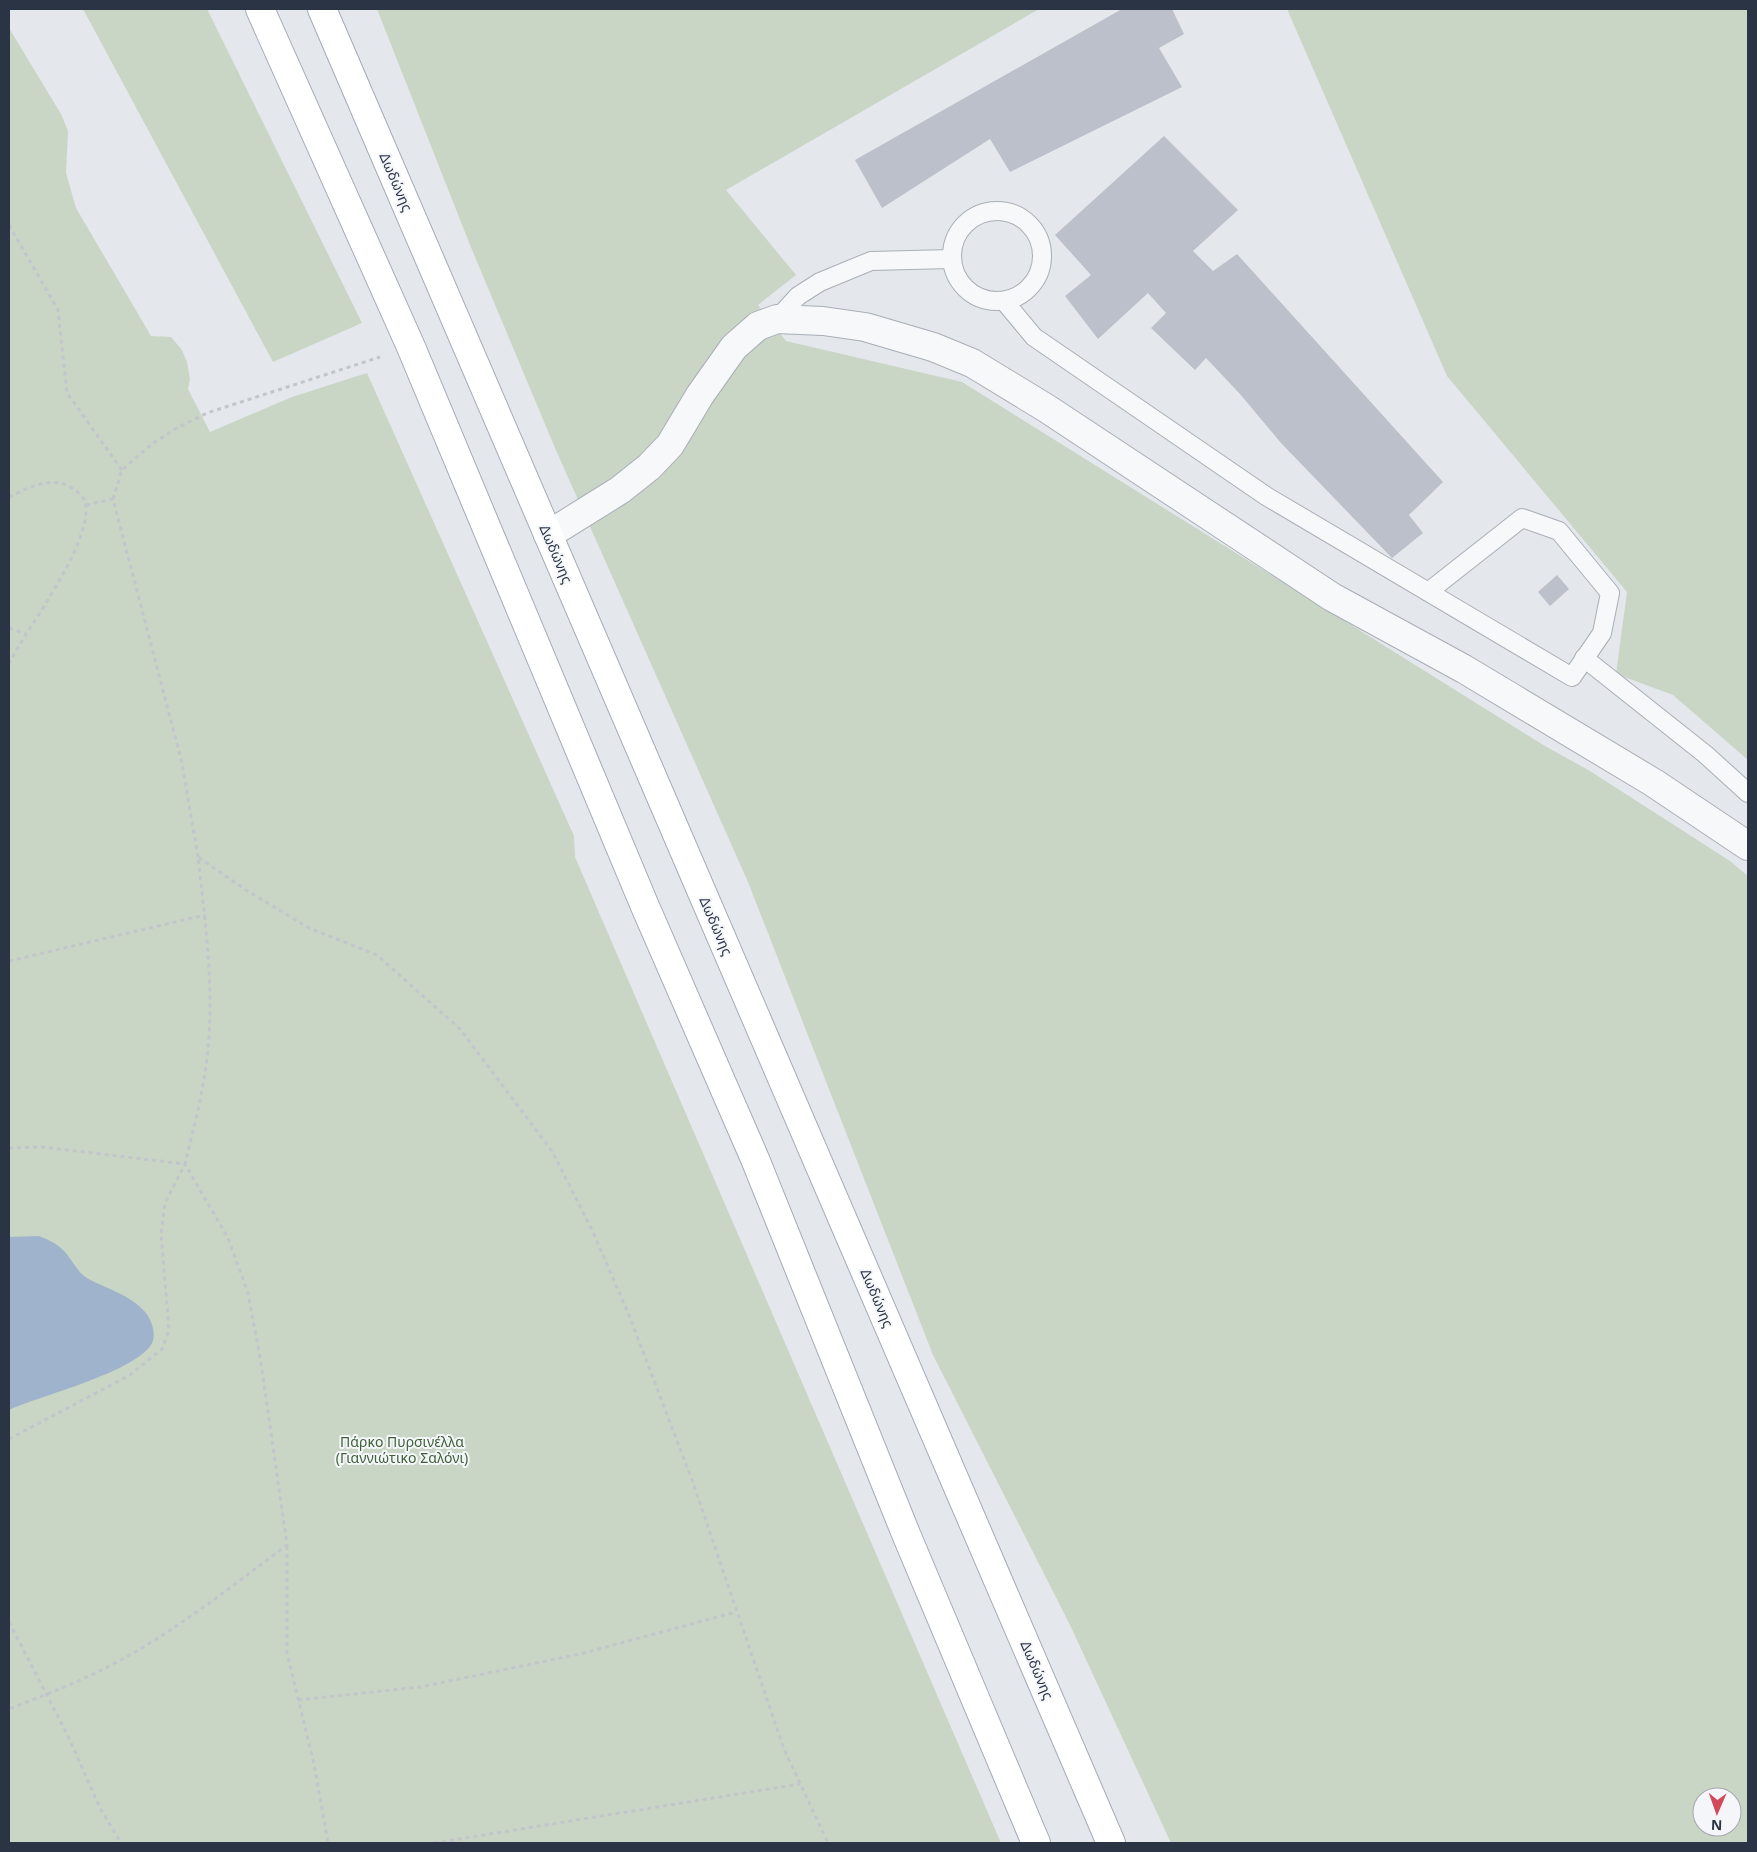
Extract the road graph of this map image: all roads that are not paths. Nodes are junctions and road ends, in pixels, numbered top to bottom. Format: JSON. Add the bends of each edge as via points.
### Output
{"nodes":[{"id":1,"x":260,"y":9,"type":"edge"},
{"id":2,"x":322,"y":9,"type":"edge"},
{"id":3,"x":951,"y":259,"type":"junction"},
{"id":4,"x":1004,"y":301,"type":"junction"},
{"id":5,"x":777,"y":318,"type":"junction"},
{"id":6,"x":548,"y":534,"type":"junction"},
{"id":7,"x":1428,"y":592,"type":"junction"},
{"id":8,"x":1584,"y":658,"type":"junction"},
{"id":9,"x":1748,"y":793,"type":"edge"},
{"id":10,"x":1748,"y":846,"type":"edge"},
{"id":11,"x":1036,"y":1843,"type":"edge"},
{"id":12,"x":1111,"y":1843,"type":"edge"}],
"edges":[{"from":1,"to":11,"type":"main road","via":[[411,347],[640,895],[755,1159],[906,1534]]},
{"from":2,"to":6,"type":"main road","name":"Δωδώνης"},
{"from":3,"to":4,"type":"lane","via":[[963,288],[975,296]]},
{"from":3,"to":4,"type":"lane","via":[[952,244],[959,230],[969,219],[983,212],[1014,213],[1027,221],[1042,247],[1038,276],[1029,288]]},
{"from":3,"to":5,"type":"lane","via":[[871,261],[820,282],[798,296]]},
{"from":4,"to":7,"type":"lane","via":[[1034,337],[1050,348],[1266,496]]},
{"from":5,"to":6,"type":"street","via":[[758,326],[734,347],[670,445],[649,468],[620,490]]},
{"from":5,"to":10,"type":"street","via":[[865,327],[933,347],[972,363],[1046,408],[1332,597],[1480,679],[1654,783]]},
{"from":6,"to":12,"type":"main road","name":"Δωδώνης"},
{"from":7,"to":8,"type":"lane","via":[[1572,677]]},
{"from":7,"to":8,"type":"lane","via":[[1522,518],[1559,530],[1610,593],[1602,633]]},
{"from":8,"to":9,"type":"lane","via":[[1705,754]]}]}
